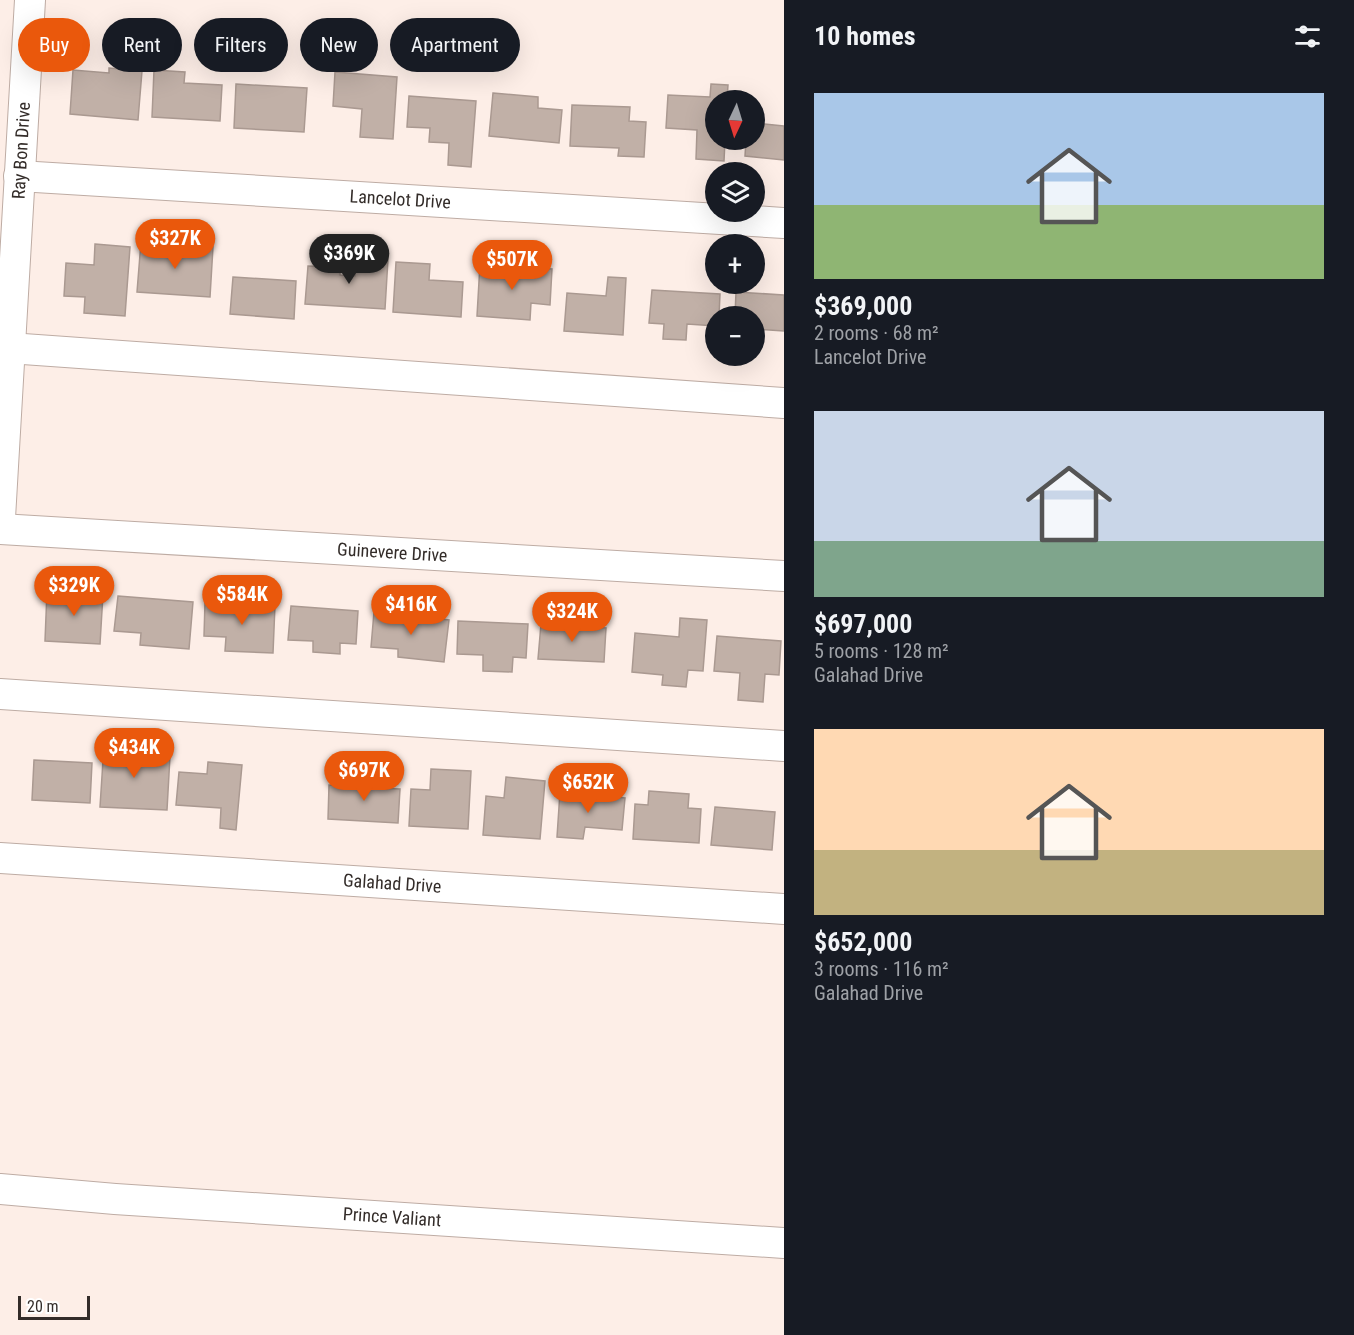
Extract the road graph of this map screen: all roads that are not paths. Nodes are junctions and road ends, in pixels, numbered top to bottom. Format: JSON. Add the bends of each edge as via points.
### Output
{"nodes":[{"id":1,"x":30,"y":0,"type":"edge"},
{"id":2,"x":19,"y":176,"type":"junction"},
{"id":3,"x":784,"y":223,"type":"edge"},
{"id":4,"x":8,"y":230,"type":"edge"},
{"id":5,"x":6,"y":359,"type":"edge"},
{"id":6,"x":784,"y":403,"type":"edge"},
{"id":7,"x":0,"y":499,"type":"edge"},
{"id":8,"x":0,"y":529,"type":"edge"},
{"id":9,"x":784,"y":576,"type":"edge"},
{"id":10,"x":0,"y":694,"type":"edge"},
{"id":11,"x":784,"y":746,"type":"edge"},
{"id":12,"x":0,"y":858,"type":"edge"},
{"id":13,"x":784,"y":909,"type":"edge"},
{"id":14,"x":0,"y":1189,"type":"edge"},
{"id":15,"x":784,"y":1244,"type":"edge"}],
"edges":[{"from":1,"to":2,"type":"street","name":"Ray Bon Drive"},
{"from":2,"to":3,"type":"street","name":"Lancelot Drive"},
{"from":2,"to":4,"type":"street","name":"Ray Bon Drive"},
{"from":4,"to":5,"type":"street","name":"Ray Bon Drive"},
{"from":5,"to":6,"type":"street"},
{"from":5,"to":7,"type":"street","name":"Ray Bon Drive"},
{"from":8,"to":9,"type":"street","name":"Guinevere Drive"},
{"from":10,"to":11,"type":"street"},
{"from":12,"to":13,"type":"street","name":"Galahad Drive"},
{"from":14,"to":15,"type":"street","name":"Prince Valiant"}]}
